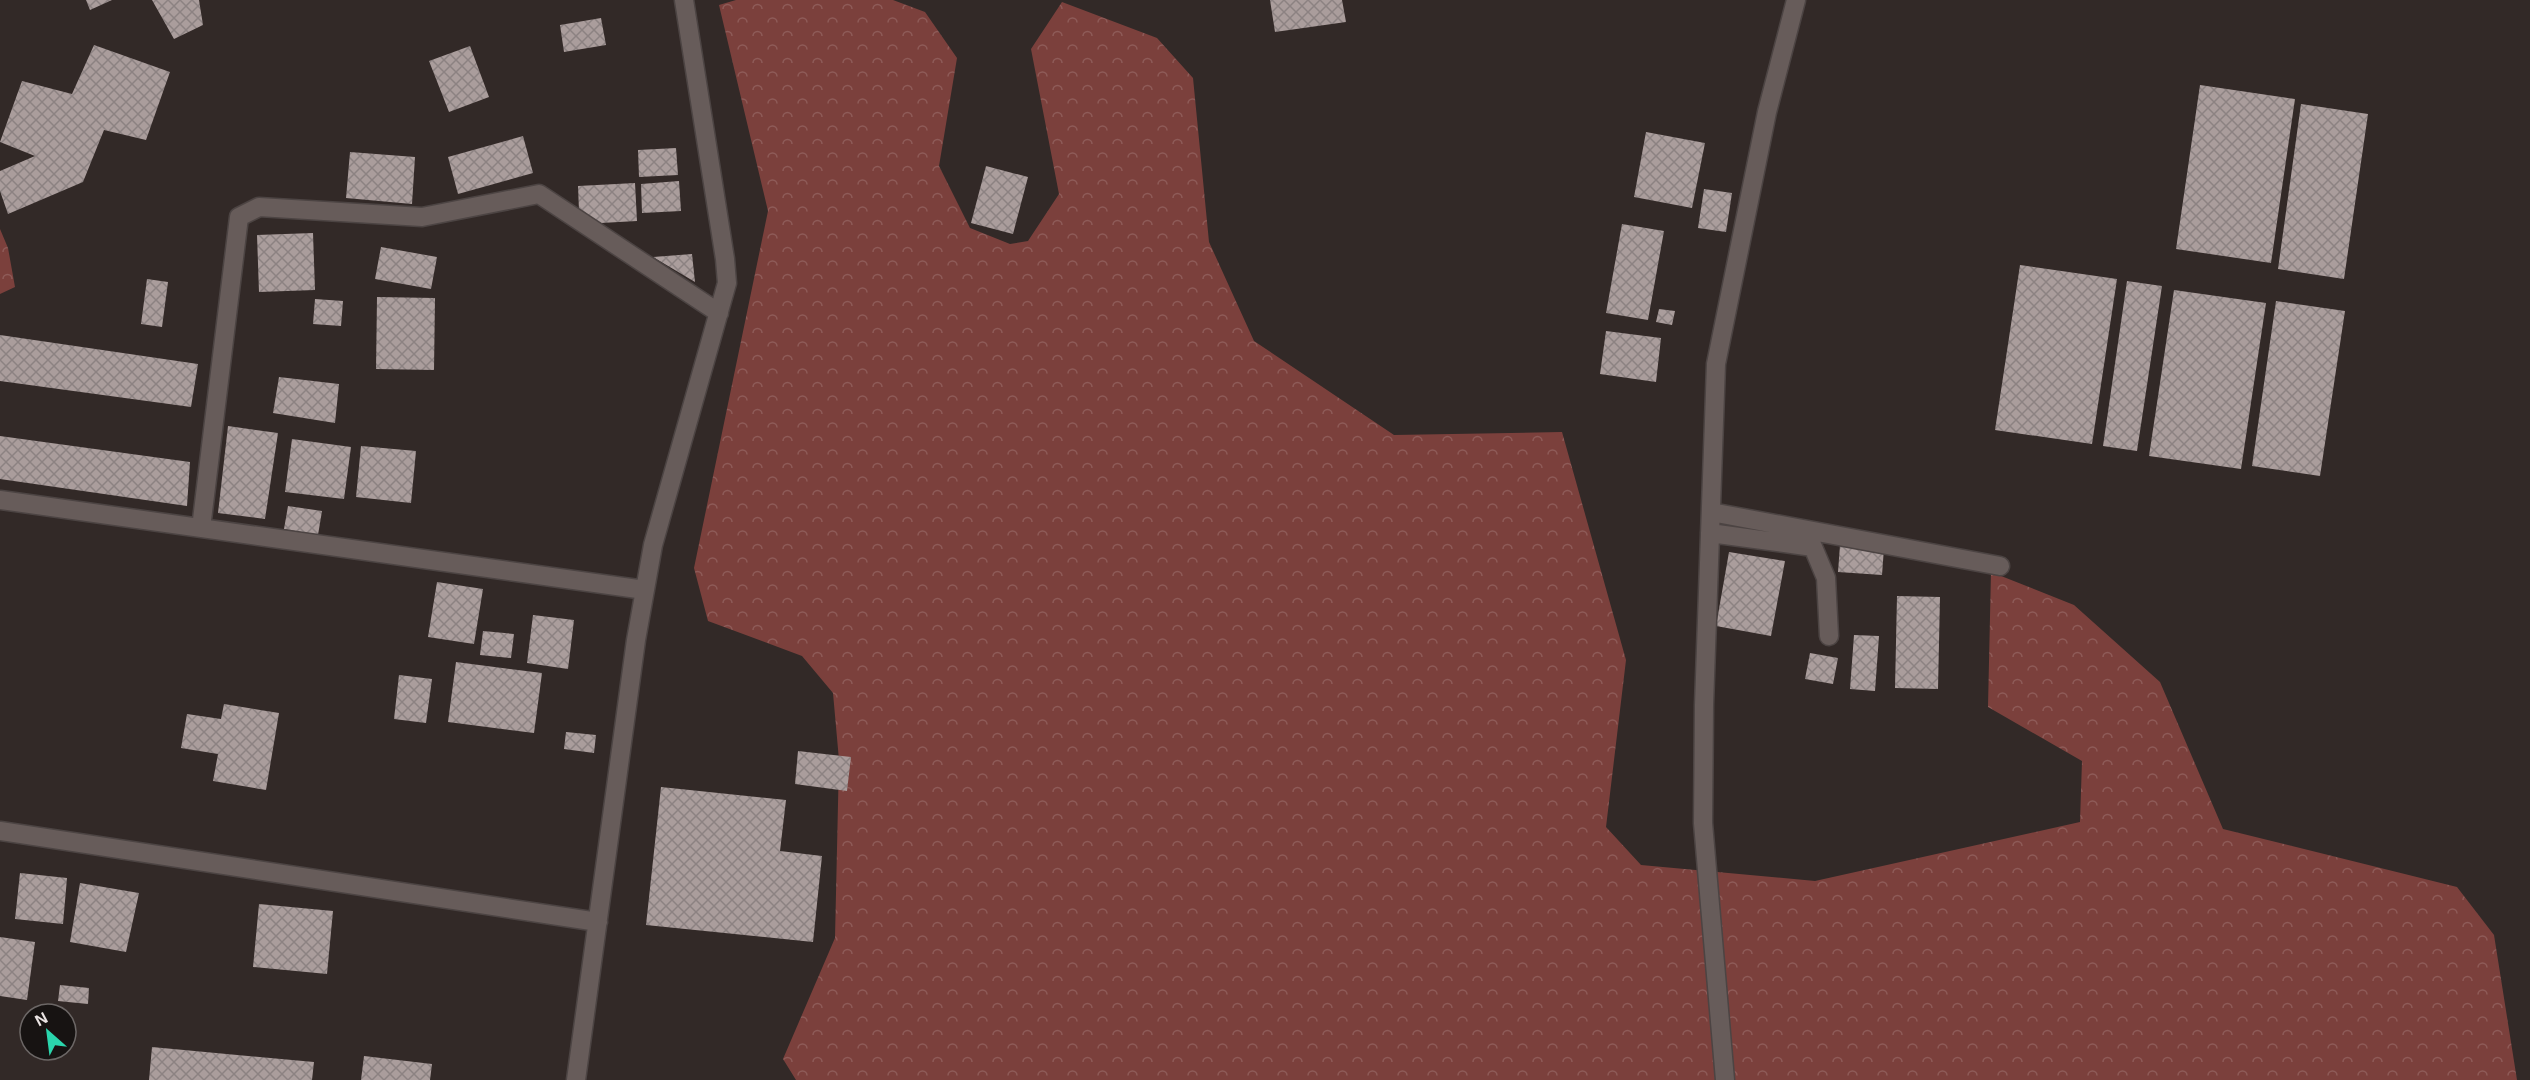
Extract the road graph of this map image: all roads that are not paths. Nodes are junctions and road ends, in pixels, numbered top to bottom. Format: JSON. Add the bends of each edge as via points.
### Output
{"nodes":[{"id":1,"x":684,"y":0,"type":"edge"},
{"id":2,"x":1796,"y":0,"type":"edge"},
{"id":3,"x":719,"y":313,"type":"junction"},
{"id":4,"x":0,"y":500,"type":"edge"},
{"id":5,"x":1711,"y":512,"type":"junction"},
{"id":6,"x":201,"y":528,"type":"junction"},
{"id":7,"x":1710,"y":533,"type":"junction"},
{"id":8,"x":2000,"y":566,"type":"dead end"},
{"id":9,"x":645,"y":590,"type":"junction"},
{"id":10,"x":1829,"y":636,"type":"dead end"},
{"id":11,"x":0,"y":831,"type":"edge"},
{"id":12,"x":598,"y":922,"type":"junction"},
{"id":13,"x":576,"y":1080,"type":"edge"},
{"id":14,"x":1725,"y":1080,"type":"edge"}],
"edges":[{"from":1,"to":3,"type":"street","via":[[725,259],[727,283]]},
{"from":2,"to":5,"type":"street","via":[[1767,112],[1716,364]]},
{"from":3,"to":6,"type":"street","via":[[539,194],[422,217],[258,207],[239,217]]},
{"from":3,"to":9,"type":"street","via":[[653,545]]},
{"from":4,"to":6,"type":"street"},
{"from":5,"to":7,"type":"street"},
{"from":5,"to":8,"type":"street"},
{"from":6,"to":9,"type":"street"},
{"from":7,"to":10,"type":"street","via":[[1813,546],[1826,578]]},
{"from":7,"to":14,"type":"street","via":[[1703,823]]},
{"from":9,"to":12,"type":"street"},
{"from":11,"to":12,"type":"street"},
{"from":12,"to":13,"type":"street"}]}
